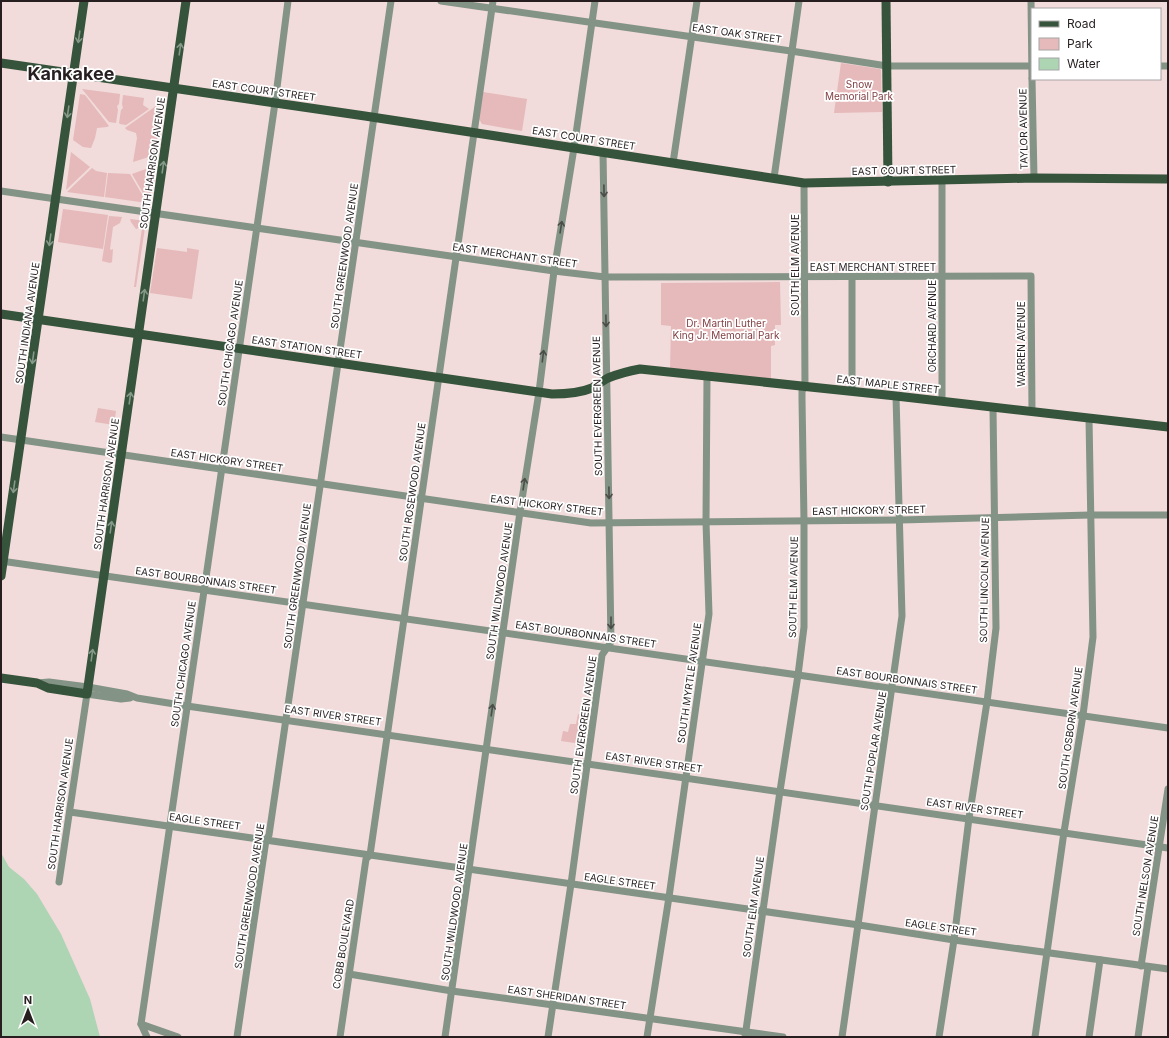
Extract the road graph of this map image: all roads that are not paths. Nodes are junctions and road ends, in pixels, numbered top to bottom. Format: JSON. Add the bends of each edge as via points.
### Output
{"nodes":[{"id":1,"x":84,"y":1,"type":"edge"},
{"id":2,"x":186,"y":1,"type":"edge"},
{"id":3,"x":288,"y":1,"type":"edge"},
{"id":4,"x":391,"y":1,"type":"edge"},
{"id":5,"x":441,"y":1,"type":"edge"},
{"id":6,"x":595,"y":1,"type":"edge"},
{"id":7,"x":697,"y":1,"type":"edge"},
{"id":8,"x":799,"y":1,"type":"edge"},
{"id":9,"x":886,"y":1,"type":"edge"},
{"id":10,"x":492,"y":5,"type":"edge"},
{"id":11,"x":592,"y":23,"type":"junction"},
{"id":12,"x":692,"y":37,"type":"junction"},
{"id":13,"x":791,"y":50,"type":"junction"},
{"id":14,"x":1,"y":63,"type":"edge"},
{"id":15,"x":887,"y":66,"type":"junction"},
{"id":16,"x":1031,"y":66,"type":"edge"},
{"id":17,"x":74,"y":73,"type":"junction"},
{"id":18,"x":1032,"y":80,"type":"edge"},
{"id":19,"x":174,"y":88,"type":"junction"},
{"id":20,"x":275,"y":103,"type":"junction"},
{"id":21,"x":374,"y":117,"type":"junction"},
{"id":22,"x":474,"y":132,"type":"junction"},
{"id":23,"x":574,"y":148,"type":"junction"},
{"id":24,"x":603,"y":152,"type":"junction"},
{"id":25,"x":674,"y":163,"type":"junction"},
{"id":26,"x":774,"y":178,"type":"junction"},
{"id":27,"x":1034,"y":178,"type":"junction"},
{"id":28,"x":942,"y":179,"type":"junction"},
{"id":29,"x":1168,"y":179,"type":"edge"},
{"id":30,"x":888,"y":182,"type":"junction"},
{"id":31,"x":804,"y":183,"type":"junction"},
{"id":32,"x":1,"y":191,"type":"edge"},
{"id":33,"x":56,"y":198,"type":"junction"},
{"id":34,"x":156,"y":213,"type":"junction"},
{"id":35,"x":257,"y":228,"type":"junction"},
{"id":36,"x":356,"y":242,"type":"junction"},
{"id":37,"x":456,"y":257,"type":"junction"},
{"id":38,"x":554,"y":271,"type":"junction"},
{"id":39,"x":1031,"y":276,"type":"joint"},
{"id":40,"x":605,"y":277,"type":"junction"},
{"id":41,"x":805,"y":277,"type":"junction"},
{"id":42,"x":852,"y":277,"type":"junction"},
{"id":43,"x":942,"y":277,"type":"junction"},
{"id":44,"x":1,"y":314,"type":"edge"},
{"id":45,"x":38,"y":320,"type":"junction"},
{"id":46,"x":139,"y":334,"type":"junction"},
{"id":47,"x":239,"y":349,"type":"junction"},
{"id":48,"x":338,"y":363,"type":"junction"},
{"id":49,"x":438,"y":377,"type":"junction"},
{"id":50,"x":707,"y":377,"type":"junction"},
{"id":51,"x":607,"y":378,"type":"junction"},
{"id":52,"x":806,"y":387,"type":"junction"},
{"id":53,"x":852,"y":391,"type":"junction"},
{"id":54,"x":539,"y":392,"type":"junction"},
{"id":55,"x":896,"y":396,"type":"junction"},
{"id":56,"x":942,"y":401,"type":"junction"},
{"id":57,"x":993,"y":408,"type":"junction"},
{"id":58,"x":1032,"y":412,"type":"junction"},
{"id":59,"x":1089,"y":419,"type":"junction"},
{"id":60,"x":1168,"y":428,"type":"edge"},
{"id":61,"x":1,"y":437,"type":"edge"},
{"id":62,"x":21,"y":440,"type":"junction"},
{"id":63,"x":122,"y":454,"type":"junction"},
{"id":64,"x":222,"y":469,"type":"junction"},
{"id":65,"x":321,"y":483,"type":"junction"},
{"id":66,"x":421,"y":498,"type":"junction"},
{"id":67,"x":520,"y":512,"type":"junction"},
{"id":68,"x":1090,"y":515,"type":"junction"},
{"id":69,"x":1168,"y":515,"type":"edge"},
{"id":70,"x":995,"y":518,"type":"junction"},
{"id":71,"x":900,"y":520,"type":"junction"},
{"id":72,"x":804,"y":521,"type":"junction"},
{"id":73,"x":706,"y":522,"type":"junction"},
{"id":74,"x":609,"y":523,"type":"junction"},
{"id":75,"x":2,"y":561,"type":"edge"},
{"id":76,"x":104,"y":575,"type":"junction"},
{"id":77,"x":1,"y":576,"type":"edge"},
{"id":78,"x":204,"y":590,"type":"junction"},
{"id":79,"x":304,"y":604,"type":"junction"},
{"id":80,"x":404,"y":618,"type":"junction"},
{"id":81,"x":504,"y":632,"type":"junction"},
{"id":82,"x":608,"y":648,"type":"junction"},
{"id":83,"x":703,"y":661,"type":"junction"},
{"id":84,"x":798,"y":675,"type":"junction"},
{"id":85,"x":1,"y":678,"type":"edge"},
{"id":86,"x":893,"y":688,"type":"junction"},
{"id":87,"x":87,"y":691,"type":"junction"},
{"id":88,"x":987,"y":702,"type":"junction"},
{"id":89,"x":187,"y":706,"type":"junction"},
{"id":90,"x":1083,"y":716,"type":"junction"},
{"id":91,"x":286,"y":720,"type":"junction"},
{"id":92,"x":1168,"y":728,"type":"edge"},
{"id":93,"x":387,"y":734,"type":"junction"},
{"id":94,"x":486,"y":749,"type":"junction"},
{"id":95,"x":587,"y":763,"type":"junction"},
{"id":96,"x":686,"y":777,"type":"junction"},
{"id":97,"x":1168,"y":789,"type":"edge"},
{"id":98,"x":780,"y":791,"type":"junction"},
{"id":99,"x":874,"y":804,"type":"junction"},
{"id":100,"x":70,"y":812,"type":"junction"},
{"id":101,"x":969,"y":818,"type":"junction"},
{"id":102,"x":170,"y":827,"type":"junction"},
{"id":103,"x":1064,"y":832,"type":"junction"},
{"id":104,"x":266,"y":840,"type":"junction"},
{"id":105,"x":1160,"y":846,"type":"junction"},
{"id":106,"x":1168,"y":848,"type":"edge"},
{"id":107,"x":370,"y":855,"type":"junction"},
{"id":108,"x":470,"y":869,"type":"junction"},
{"id":109,"x":59,"y":882,"type":"dead end"},
{"id":110,"x":571,"y":884,"type":"junction"},
{"id":111,"x":669,"y":897,"type":"junction"},
{"id":112,"x":762,"y":911,"type":"junction"},
{"id":113,"x":859,"y":925,"type":"junction"},
{"id":114,"x":954,"y":940,"type":"junction"},
{"id":115,"x":1047,"y":952,"type":"junction"},
{"id":116,"x":1100,"y":960,"type":"junction"},
{"id":117,"x":1145,"y":966,"type":"junction"},
{"id":118,"x":1168,"y":969,"type":"edge"},
{"id":119,"x":349,"y":974,"type":"junction"},
{"id":120,"x":452,"y":991,"type":"junction"},
{"id":121,"x":553,"y":1004,"type":"junction"},
{"id":122,"x":649,"y":1019,"type":"junction"},
{"id":123,"x":141,"y":1024,"type":"junction"},
{"id":124,"x":746,"y":1034,"type":"edge"},
{"id":125,"x":147,"y":1037,"type":"edge"},
{"id":126,"x":178,"y":1037,"type":"edge"},
{"id":127,"x":237,"y":1037,"type":"edge"},
{"id":128,"x":340,"y":1037,"type":"edge"},
{"id":129,"x":445,"y":1037,"type":"edge"},
{"id":130,"x":548,"y":1037,"type":"edge"},
{"id":131,"x":647,"y":1037,"type":"edge"},
{"id":132,"x":783,"y":1037,"type":"edge"},
{"id":133,"x":842,"y":1037,"type":"edge"},
{"id":134,"x":939,"y":1037,"type":"edge"},
{"id":135,"x":1035,"y":1037,"type":"edge"},
{"id":136,"x":1089,"y":1037,"type":"edge"},
{"id":137,"x":1138,"y":1037,"type":"edge"}],
"edges":[{"from":1,"to":17,"type":"main road","name":"SOUTH INDIANA AVENUE","one_way":true},
{"from":19,"to":2,"type":"main road","name":"SOUTH HARRISON AVENUE","one_way":true},
{"from":3,"to":20,"type":"street","name":"SOUTH CHICAGO AVENUE"},
{"from":4,"to":21,"type":"street","name":"SOUTH GREENWOOD AVENUE"},
{"from":5,"to":10,"type":"street","name":"EAST OAK STREET"},
{"from":6,"to":11,"type":"street","name":"SOUTH WILDWOOD AVENUE"},
{"from":7,"to":12,"type":"street"},
{"from":8,"to":13,"type":"street"},
{"from":9,"to":15,"type":"main road"},
{"from":10,"to":11,"type":"street","name":"EAST OAK STREET"},
{"from":10,"to":22,"type":"street","name":"SOUTH ROSEWOOD AVENUE"},
{"from":11,"to":12,"type":"street","name":"EAST OAK STREET"},
{"from":11,"to":23,"type":"street","name":"SOUTH WILDWOOD AVENUE"},
{"from":12,"to":13,"type":"street","name":"EAST OAK STREET"},
{"from":12,"to":25,"type":"street"},
{"from":13,"to":15,"type":"street","name":"EAST OAK STREET"},
{"from":13,"to":26,"type":"street"},
{"from":14,"to":17,"type":"main road","name":"EAST COURT STREET"},
{"from":15,"to":16,"type":"street","name":"EAST OAK STREET"},
{"from":15,"to":30,"type":"main road"},
{"from":17,"to":19,"type":"main road","name":"EAST COURT STREET"},
{"from":17,"to":33,"type":"main road","name":"SOUTH INDIANA AVENUE","one_way":true},
{"from":18,"to":27,"type":"street","name":"TAYLOR AVENUE"},
{"from":19,"to":20,"type":"main road","name":"EAST COURT STREET"},
{"from":34,"to":19,"type":"main road","name":"SOUTH HARRISON AVENUE","one_way":true},
{"from":20,"to":21,"type":"main road","name":"EAST COURT STREET"},
{"from":20,"to":35,"type":"street","name":"SOUTH CHICAGO AVENUE"},
{"from":21,"to":22,"type":"main road","name":"EAST COURT STREET"},
{"from":21,"to":36,"type":"street","name":"SOUTH GREENWOOD AVENUE"},
{"from":22,"to":23,"type":"main road","name":"EAST COURT STREET"},
{"from":22,"to":37,"type":"street","name":"SOUTH ROSEWOOD AVENUE"},
{"from":23,"to":24,"type":"main road","name":"EAST COURT STREET"},
{"from":38,"to":23,"type":"street","name":"SOUTH WILDWOOD AVENUE","one_way":true},
{"from":24,"to":25,"type":"main road","name":"EAST COURT STREET"},
{"from":24,"to":40,"type":"street","name":"SOUTH EVERGREEN AVENUE","one_way":true},
{"from":25,"to":26,"type":"main road","name":"EAST COURT STREET"},
{"from":26,"to":31,"type":"main road","name":"EAST COURT STREET"},
{"from":27,"to":28,"type":"main road","name":"EAST COURT STREET"},
{"from":27,"to":29,"type":"main road","name":"EAST COURT STREET"},
{"from":28,"to":30,"type":"main road","name":"EAST COURT STREET"},
{"from":28,"to":43,"type":"street","name":"ORCHARD AVENUE"},
{"from":30,"to":31,"type":"main road","name":"EAST COURT STREET"},
{"from":31,"to":41,"type":"street","name":"SOUTH ELM AVENUE"},
{"from":32,"to":33,"type":"street","name":"EAST MERCHANT STREET"},
{"from":33,"to":34,"type":"street","name":"EAST MERCHANT STREET"},
{"from":33,"to":45,"type":"main road","name":"SOUTH INDIANA AVENUE","one_way":true},
{"from":34,"to":35,"type":"street","name":"EAST MERCHANT STREET"},
{"from":46,"to":34,"type":"main road","name":"SOUTH HARRISON AVENUE","one_way":true},
{"from":35,"to":36,"type":"street","name":"EAST MERCHANT STREET"},
{"from":35,"to":47,"type":"street","name":"SOUTH CHICAGO AVENUE"},
{"from":36,"to":37,"type":"street","name":"EAST MERCHANT STREET"},
{"from":36,"to":48,"type":"street","name":"SOUTH GREENWOOD AVENUE"},
{"from":37,"to":38,"type":"street","name":"EAST MERCHANT STREET"},
{"from":37,"to":49,"type":"street","name":"SOUTH ROSEWOOD AVENUE"},
{"from":38,"to":40,"type":"street","name":"EAST MERCHANT STREET"},
{"from":54,"to":38,"type":"street","name":"SOUTH WILDWOOD AVENUE","one_way":true},
{"from":39,"to":43,"type":"street","name":"EAST MERCHANT STREET"},
{"from":39,"to":58,"type":"street","name":"WARREN AVENUE"},
{"from":40,"to":41,"type":"street","name":"EAST MERCHANT STREET"},
{"from":40,"to":51,"type":"street","name":"SOUTH EVERGREEN AVENUE","one_way":true},
{"from":41,"to":42,"type":"street","name":"EAST MERCHANT STREET"},
{"from":41,"to":52,"type":"street","name":"SOUTH ELM AVENUE"},
{"from":42,"to":43,"type":"street","name":"EAST MERCHANT STREET"},
{"from":42,"to":53,"type":"street"},
{"from":43,"to":56,"type":"street","name":"ORCHARD AVENUE"},
{"from":44,"to":45,"type":"main road","name":"EAST STATION STREET"},
{"from":45,"to":46,"type":"main road","name":"EAST STATION STREET"},
{"from":45,"to":62,"type":"main road","name":"SOUTH INDIANA AVENUE","one_way":true},
{"from":46,"to":47,"type":"main road","name":"EAST STATION STREET"},
{"from":63,"to":46,"type":"main road","name":"SOUTH HARRISON AVENUE","one_way":true},
{"from":47,"to":48,"type":"main road","name":"EAST STATION STREET"},
{"from":47,"to":64,"type":"street","name":"SOUTH CHICAGO AVENUE"},
{"from":48,"to":49,"type":"main road","name":"EAST STATION STREET"},
{"from":48,"to":65,"type":"street","name":"SOUTH GREENWOOD AVENUE"},
{"from":49,"to":54,"type":"main road","name":"EAST STATION STREET"},
{"from":49,"to":66,"type":"street","name":"SOUTH ROSEWOOD AVENUE"},
{"from":50,"to":51,"type":"main road","name":"EAST MAPLE STREET","via":[[640,369]]},
{"from":50,"to":52,"type":"main road","name":"EAST MAPLE STREET"},
{"from":50,"to":73,"type":"street","name":"SOUTH MYRTLE AVENUE"},
{"from":51,"to":54,"type":"main road","name":"EAST STATION STREET","via":[[592,388],[573,393]]},
{"from":51,"to":74,"type":"street","name":"SOUTH EVERGREEN AVENUE","one_way":true},
{"from":52,"to":53,"type":"main road","name":"EAST MAPLE STREET"},
{"from":52,"to":72,"type":"street","name":"SOUTH ELM AVENUE","via":[[802,391]]},
{"from":53,"to":55,"type":"main road","name":"EAST MAPLE STREET"},
{"from":67,"to":54,"type":"street","name":"SOUTH WILDWOOD AVENUE","one_way":true},
{"from":55,"to":56,"type":"main road","name":"EAST MAPLE STREET"},
{"from":55,"to":71,"type":"street","name":"SOUTH POPLAR AVENUE"},
{"from":56,"to":57,"type":"main road","name":"EAST MAPLE STREET"},
{"from":57,"to":58,"type":"main road","name":"EAST MAPLE STREET"},
{"from":57,"to":70,"type":"street","name":"SOUTH LINCOLN AVENUE"},
{"from":58,"to":59,"type":"main road","name":"EAST MAPLE STREET"},
{"from":59,"to":60,"type":"main road","name":"EAST MAPLE STREET"},
{"from":59,"to":68,"type":"street","name":"SOUTH OSBORN AVENUE"},
{"from":61,"to":62,"type":"street","name":"EAST HICKORY STREET"},
{"from":62,"to":63,"type":"street","name":"EAST HICKORY STREET"},
{"from":62,"to":75,"type":"main road","name":"SOUTH INDIANA AVENUE","one_way":true},
{"from":63,"to":64,"type":"street","name":"EAST HICKORY STREET"},
{"from":76,"to":63,"type":"main road","name":"SOUTH HARRISON AVENUE","one_way":true},
{"from":64,"to":65,"type":"street","name":"EAST HICKORY STREET"},
{"from":64,"to":78,"type":"street","name":"SOUTH CHICAGO AVENUE"},
{"from":65,"to":66,"type":"street","name":"EAST HICKORY STREET"},
{"from":65,"to":79,"type":"street","name":"SOUTH GREENWOOD AVENUE"},
{"from":66,"to":67,"type":"street","name":"EAST HICKORY STREET"},
{"from":66,"to":80,"type":"street","name":"SOUTH ROSEWOOD AVENUE"},
{"from":67,"to":74,"type":"street","name":"EAST HICKORY STREET","via":[[591,523]]},
{"from":67,"to":81,"type":"street","name":"SOUTH WILDWOOD AVENUE"},
{"from":68,"to":69,"type":"street","name":"EAST HICKORY STREET"},
{"from":68,"to":70,"type":"street","name":"EAST HICKORY STREET"},
{"from":68,"to":90,"type":"street","name":"SOUTH OSBORN AVENUE","via":[[1093,637]]},
{"from":70,"to":71,"type":"street","name":"EAST HICKORY STREET"},
{"from":70,"to":88,"type":"street","name":"SOUTH LINCOLN AVENUE","via":[[996,628]]},
{"from":71,"to":72,"type":"street","name":"EAST HICKORY STREET"},
{"from":71,"to":86,"type":"street","name":"SOUTH POPLAR AVENUE","via":[[902,616]]},
{"from":72,"to":73,"type":"street","name":"EAST HICKORY STREET"},
{"from":72,"to":84,"type":"street","name":"SOUTH ELM AVENUE","via":[[804,627]]},
{"from":73,"to":74,"type":"street","name":"EAST HICKORY STREET"},
{"from":73,"to":83,"type":"street","name":"SOUTH MYRTLE AVENUE","via":[[709,614]]},
{"from":74,"to":82,"type":"street","name":"SOUTH EVERGREEN AVENUE","one_way":true,"via":[[611,642]]},
{"from":75,"to":76,"type":"street","name":"EAST BOURBONNAIS STREET"},
{"from":75,"to":77,"type":"main road","name":"SOUTH INDIANA AVENUE"},
{"from":76,"to":78,"type":"street","name":"EAST BOURBONNAIS STREET"},
{"from":87,"to":76,"type":"main road","name":"SOUTH HARRISON AVENUE","one_way":true},
{"from":78,"to":79,"type":"street","name":"EAST BOURBONNAIS STREET"},
{"from":78,"to":89,"type":"street","name":"SOUTH CHICAGO AVENUE"},
{"from":79,"to":80,"type":"street","name":"EAST BOURBONNAIS STREET"},
{"from":79,"to":91,"type":"street","name":"SOUTH GREENWOOD AVENUE"},
{"from":80,"to":81,"type":"street","name":"EAST BOURBONNAIS STREET"},
{"from":80,"to":93,"type":"street","name":"SOUTH ROSEWOOD AVENUE"},
{"from":81,"to":82,"type":"street","name":"EAST BOURBONNAIS STREET"},
{"from":94,"to":81,"type":"street","name":"SOUTH WILDWOOD AVENUE","one_way":true},
{"from":82,"to":83,"type":"street","name":"EAST BOURBONNAIS STREET"},
{"from":82,"to":95,"type":"street","name":"SOUTH EVERGREEN AVENUE","via":[[602,655]]},
{"from":83,"to":84,"type":"street","name":"EAST BOURBONNAIS STREET"},
{"from":83,"to":96,"type":"street","name":"SOUTH MYRTLE AVENUE"},
{"from":84,"to":86,"type":"street","name":"EAST BOURBONNAIS STREET"},
{"from":84,"to":98,"type":"street","name":"SOUTH ELM AVENUE"},
{"from":85,"to":87,"type":"main road","name":"EAST RIVER STREET","via":[[36,683],[48,688]]},
{"from":86,"to":88,"type":"street","name":"EAST BOURBONNAIS STREET"},
{"from":86,"to":99,"type":"street","name":"SOUTH POPLAR AVENUE"},
{"from":87,"to":89,"type":"street","name":"EAST RIVER STREET","via":[[122,699],[136,698]]},
{"from":87,"to":100,"type":"street","name":"SOUTH HARRISON AVENUE"},
{"from":88,"to":90,"type":"street","name":"EAST BOURBONNAIS STREET"},
{"from":88,"to":101,"type":"street","name":"SOUTH LINCOLN AVENUE"},
{"from":89,"to":91,"type":"street","name":"EAST RIVER STREET"},
{"from":89,"to":102,"type":"street","name":"SOUTH CHICAGO AVENUE"},
{"from":90,"to":92,"type":"street","name":"EAST BOURBONNAIS STREET"},
{"from":90,"to":103,"type":"street","name":"SOUTH OSBORN AVENUE"},
{"from":91,"to":93,"type":"street","name":"EAST RIVER STREET"},
{"from":91,"to":104,"type":"street","name":"SOUTH GREENWOOD AVENUE","via":[[269,835]]},
{"from":93,"to":94,"type":"street","name":"EAST RIVER STREET"},
{"from":93,"to":107,"type":"street","name":"SOUTH ROSEWOOD AVENUE"},
{"from":94,"to":95,"type":"street","name":"EAST RIVER STREET"},
{"from":94,"to":108,"type":"street","name":"SOUTH WILDWOOD AVENUE"},
{"from":95,"to":96,"type":"street","name":"EAST RIVER STREET"},
{"from":95,"to":110,"type":"street","name":"SOUTH EVERGREEN AVENUE"},
{"from":96,"to":98,"type":"street","name":"EAST RIVER STREET"},
{"from":96,"to":111,"type":"street","name":"SOUTH MYRTLE AVENUE"},
{"from":97,"to":105,"type":"street","name":"SOUTH NELSON AVENUE"},
{"from":98,"to":99,"type":"street","name":"EAST RIVER STREET"},
{"from":98,"to":112,"type":"street","name":"SOUTH ELM AVENUE"},
{"from":99,"to":101,"type":"street","name":"EAST RIVER STREET"},
{"from":99,"to":113,"type":"street","name":"SOUTH POPLAR AVENUE"},
{"from":100,"to":102,"type":"street","name":"EAGLE STREET"},
{"from":100,"to":109,"type":"street","name":"SOUTH HARRISON AVENUE"},
{"from":101,"to":103,"type":"street","name":"EAST RIVER STREET"},
{"from":101,"to":114,"type":"street","name":"SOUTH LINCOLN AVENUE"},
{"from":102,"to":104,"type":"street","name":"EAGLE STREET"},
{"from":102,"to":123,"type":"street","name":"SOUTH CHICAGO AVENUE"},
{"from":103,"to":105,"type":"street","name":"EAST RIVER STREET"},
{"from":103,"to":115,"type":"street","name":"SOUTH OSBORN AVENUE"},
{"from":104,"to":107,"type":"street","name":"EAGLE STREET"},
{"from":104,"to":127,"type":"street","name":"SOUTH GREENWOOD AVENUE"},
{"from":105,"to":106,"type":"street","name":"EAST RIVER STREET"},
{"from":105,"to":117,"type":"street","name":"SOUTH NELSON AVENUE"},
{"from":107,"to":108,"type":"street","name":"EAGLE STREET"},
{"from":107,"to":119,"type":"street","name":"COBB BOULEVARD","via":[[366,859]]},
{"from":108,"to":110,"type":"street","name":"EAGLE STREET"},
{"from":108,"to":120,"type":"street","name":"SOUTH WILDWOOD AVENUE"},
{"from":110,"to":111,"type":"street","name":"EAGLE STREET"},
{"from":110,"to":121,"type":"street","name":"SOUTH EVERGREEN AVENUE"},
{"from":111,"to":112,"type":"street","name":"EAGLE STREET"},
{"from":111,"to":122,"type":"street","name":"SOUTH MYRTLE AVENUE"},
{"from":112,"to":113,"type":"street","name":"EAGLE STREET"},
{"from":112,"to":124,"type":"street","name":"SOUTH ELM AVENUE"},
{"from":113,"to":114,"type":"street","name":"EAGLE STREET"},
{"from":113,"to":133,"type":"street","name":"SOUTH POPLAR AVENUE"},
{"from":114,"to":115,"type":"street","name":"EAGLE STREET"},
{"from":114,"to":134,"type":"street","name":"SOUTH LINCOLN AVENUE"},
{"from":115,"to":116,"type":"street","name":"EAGLE STREET"},
{"from":115,"to":135,"type":"street","name":"SOUTH OSBORN AVENUE"},
{"from":116,"to":117,"type":"street","name":"EAGLE STREET"},
{"from":116,"to":136,"type":"street"},
{"from":117,"to":118,"type":"street","name":"EAGLE STREET"},
{"from":117,"to":137,"type":"street","name":"SOUTH NELSON AVENUE"},
{"from":119,"to":120,"type":"street","name":"EAST SHERIDAN STREET"},
{"from":119,"to":128,"type":"street","name":"COBB BOULEVARD"},
{"from":120,"to":121,"type":"street","name":"EAST SHERIDAN STREET"},
{"from":120,"to":129,"type":"street","name":"SOUTH WILDWOOD AVENUE"},
{"from":121,"to":122,"type":"street","name":"EAST SHERIDAN STREET"},
{"from":121,"to":130,"type":"street","name":"SOUTH EVERGREEN AVENUE"},
{"from":122,"to":124,"type":"street","name":"EAST SHERIDAN STREET"},
{"from":122,"to":131,"type":"street","name":"SOUTH MYRTLE AVENUE"},
{"from":123,"to":125,"type":"street"},
{"from":123,"to":126,"type":"street"},
{"from":124,"to":132,"type":"street","name":"EAST SHERIDAN STREET"}]}
